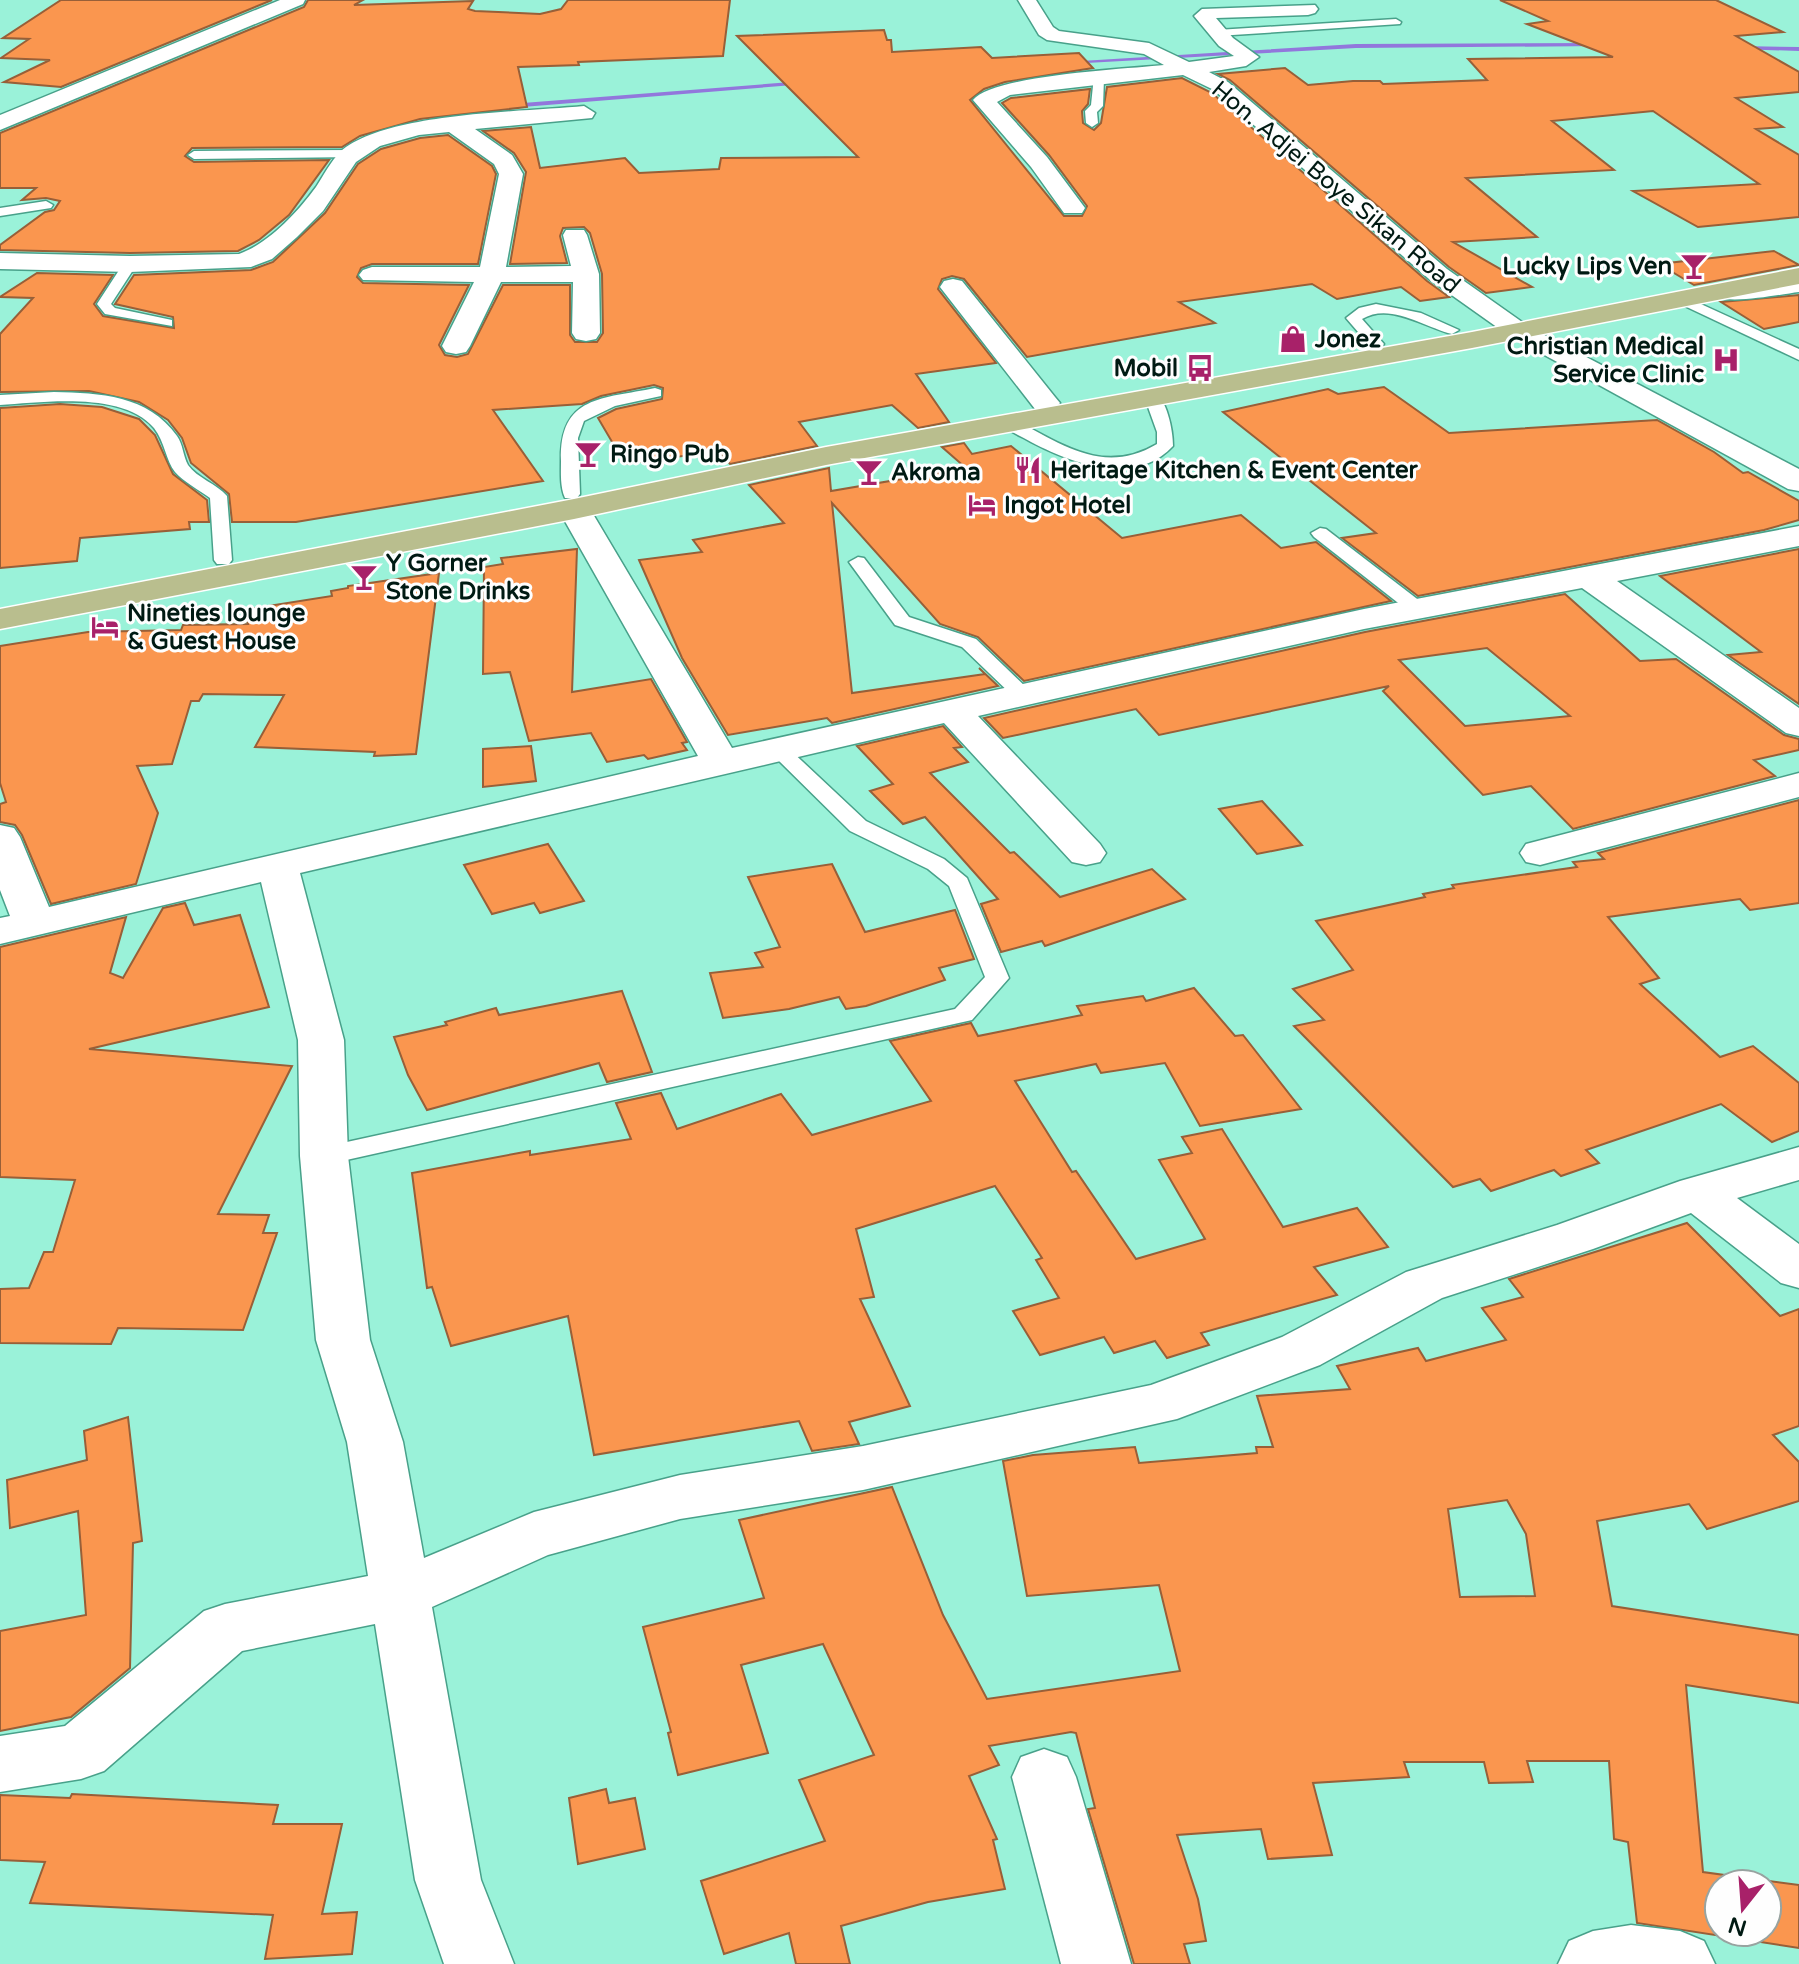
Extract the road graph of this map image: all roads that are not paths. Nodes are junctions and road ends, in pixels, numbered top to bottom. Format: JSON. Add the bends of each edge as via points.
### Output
{"nodes":[{"id":1,"x":296,"y":0,"type":"edge"},
{"id":2,"x":1027,"y":0,"type":"edge"},
{"id":3,"x":1308,"y":9,"type":"dead end"},
{"id":4,"x":1396,"y":22,"type":"dead end"},
{"id":5,"x":1222,"y":37,"type":"junction"},
{"id":6,"x":1181,"y":65,"type":"junction"},
{"id":7,"x":1098,"y":78,"type":"junction"},
{"id":8,"x":584,"y":113,"type":"dead end"},
{"id":9,"x":0,"y":123,"type":"edge"},
{"id":10,"x":1092,"y":123,"type":"dead end"},
{"id":11,"x":454,"y":125,"type":"junction"},
{"id":12,"x":353,"y":154,"type":"junction"},
{"id":13,"x":194,"y":155,"type":"dead end"},
{"id":14,"x":46,"y":205,"type":"dead end"},
{"id":15,"x":1073,"y":208,"type":"dead end"},
{"id":16,"x":0,"y":212,"type":"edge"},
{"id":17,"x":575,"y":235,"type":"dead end"},
{"id":18,"x":0,"y":261,"type":"edge"},
{"id":19,"x":130,"y":264,"type":"junction"},
{"id":20,"x":1799,"y":266,"type":"edge"},
{"id":21,"x":586,"y":274,"type":"junction"},
{"id":22,"x":372,"y":275,"type":"dead end"},
{"id":23,"x":491,"y":275,"type":"junction"},
{"id":24,"x":1799,"y":276,"type":"edge"},
{"id":25,"x":953,"y":287,"type":"dead end"},
{"id":26,"x":1799,"y":288,"type":"edge"},
{"id":27,"x":1708,"y":292,"type":"junction"},
{"id":28,"x":1679,"y":298,"type":"junction"},
{"id":29,"x":167,"y":323,"type":"dead end"},
{"id":30,"x":1512,"y":325,"type":"junction"},
{"id":31,"x":586,"y":333,"type":"dead end"},
{"id":32,"x":456,"y":346,"type":"dead end"},
{"id":33,"x":1799,"y":355,"type":"edge"},
{"id":34,"x":655,"y":393,"type":"dead end"},
{"id":35,"x":1152,"y":396,"type":"junction"},
{"id":36,"x":0,"y":400,"type":"edge"},
{"id":37,"x":1045,"y":403,"type":"junction"},
{"id":38,"x":1007,"y":422,"type":"junction"},
{"id":39,"x":1799,"y":482,"type":"edge"},
{"id":40,"x":573,"y":502,"type":"junction"},
{"id":41,"x":1320,"y":533,"type":"dead end"},
{"id":42,"x":1799,"y":536,"type":"edge"},
{"id":43,"x":223,"y":560,"type":"junction"},
{"id":44,"x":858,"y":562,"type":"dead end"},
{"id":45,"x":1589,"y":577,"type":"junction"},
{"id":46,"x":0,"y":602,"type":"edge"},
{"id":47,"x":1418,"y":609,"type":"junction"},
{"id":48,"x":0,"y":619,"type":"edge"},
{"id":49,"x":1023,"y":695,"type":"junction"},
{"id":50,"x":953,"y":711,"type":"junction"},
{"id":51,"x":1799,"y":725,"type":"edge"},
{"id":52,"x":780,"y":751,"type":"junction"},
{"id":53,"x":721,"y":762,"type":"junction"},
{"id":54,"x":1799,"y":785,"type":"edge"},
{"id":55,"x":0,"y":837,"type":"edge"},
{"id":56,"x":1086,"y":853,"type":"dead end"},
{"id":57,"x":1540,"y":853,"type":"dead end"},
{"id":58,"x":277,"y":865,"type":"junction"},
{"id":59,"x":17,"y":927,"type":"edge"},
{"id":60,"x":324,"y":1156,"type":"junction"},
{"id":61,"x":1799,"y":1163,"type":"edge"},
{"id":62,"x":1697,"y":1193,"type":"junction"},
{"id":63,"x":1799,"y":1270,"type":"edge"},
{"id":64,"x":402,"y":1594,"type":"junction"},
{"id":65,"x":0,"y":1764,"type":"edge"},
{"id":66,"x":1044,"y":1777,"type":"dead end"},
{"id":67,"x":479,"y":1964,"type":"edge"},
{"id":68,"x":1096,"y":1964,"type":"edge"},
{"id":69,"x":1593,"y":1964,"type":"edge"},
{"id":70,"x":1680,"y":1964,"type":"edge"}],
"edges":[{"from":1,"to":9,"type":"street"},
{"from":2,"to":6,"type":"street","name":"Hon. Adjei Boye Sikan Road","via":[[1054,36],[1149,49]]},
{"from":3,"to":5,"type":"street","via":[[1204,16]]},
{"from":4,"to":5,"type":"lane"},
{"from":5,"to":6,"type":"street","via":[[1249,57]]},
{"from":6,"to":7,"type":"street"},
{"from":6,"to":30,"type":"street","name":"Hon. Adjei Boye Sikan Road","via":[[1221,86],[1438,274]]},
{"from":7,"to":10,"type":"lane"},
{"from":7,"to":15,"type":"street","via":[[1005,89],[984,100]]},
{"from":8,"to":11,"type":"street"},
{"from":11,"to":12,"type":"street","via":[[391,134]]},
{"from":11,"to":23,"type":"street","via":[[504,160],[511,174]]},
{"from":12,"to":13,"type":"lane"},
{"from":12,"to":19,"type":"street","via":[[314,206],[263,254],[242,262]]},
{"from":14,"to":16,"type":"lane"},
{"from":17,"to":21,"type":"street"},
{"from":18,"to":19,"type":"street"},
{"from":19,"to":29,"type":"lane","via":[[104,304],[110,311]]},
{"from":20,"to":30,"type":"main road"},
{"from":21,"to":23,"type":"street"},
{"from":21,"to":31,"type":"street"},
{"from":22,"to":23,"type":"street"},
{"from":23,"to":32,"type":"street"},
{"from":24,"to":27,"type":"main road"},
{"from":25,"to":37,"type":"street"},
{"from":26,"to":27,"type":"lane","via":[[1744,295]]},
{"from":27,"to":28,"type":"main road"},
{"from":28,"to":30,"type":"main road"},
{"from":28,"to":33,"type":"lane"},
{"from":30,"to":35,"type":"main road","via":[[1472,340]]},
{"from":30,"to":37,"type":"main road","via":[[1452,330]]},
{"from":30,"to":39,"type":"street","name":"Hon. Adjei Boye Sikan Road"},
{"from":34,"to":40,"type":"lane","via":[[578,416],[571,426]]},
{"from":35,"to":38,"type":"main road"},
{"from":35,"to":38,"type":"lane","via":[[1165,446],[1147,461],[1116,466],[1084,461]]},
{"from":36,"to":43,"type":"lane","via":[[85,396],[128,404],[156,421],[177,447],[181,468],[218,496]]},
{"from":37,"to":40,"type":"main road"},
{"from":38,"to":40,"type":"main road"},
{"from":40,"to":43,"type":"main road"},
{"from":40,"to":48,"type":"main road"},
{"from":40,"to":53,"type":"street"},
{"from":41,"to":47,"type":"lane"},
{"from":42,"to":45,"type":"street"},
{"from":43,"to":46,"type":"main road"},
{"from":44,"to":49,"type":"lane","via":[[902,621],[969,643]]},
{"from":45,"to":47,"type":"street"},
{"from":45,"to":51,"type":"street"},
{"from":47,"to":49,"type":"street"},
{"from":49,"to":50,"type":"street"},
{"from":50,"to":52,"type":"street"},
{"from":50,"to":56,"type":"street"},
{"from":52,"to":53,"type":"street"},
{"from":52,"to":60,"type":"lane","via":[[858,826],[936,864],[959,883],[997,978],[963,1015]]},
{"from":53,"to":58,"type":"street"},
{"from":54,"to":57,"type":"street"},
{"from":55,"to":59,"type":"street"},
{"from":58,"to":59,"type":"street"},
{"from":58,"to":60,"type":"street","via":[[321,1040]]},
{"from":60,"to":64,"type":"street","via":[[343,1340],[375,1442]]},
{"from":61,"to":62,"type":"street"},
{"from":62,"to":63,"type":"street"},
{"from":62,"to":64,"type":"street","via":[[1424,1285],[1301,1351],[1158,1404],[863,1468],[680,1497],[534,1535]]},
{"from":64,"to":65,"type":"street","via":[[225,1629],[81,1751]]},
{"from":64,"to":67,"type":"street","via":[[448,1880]]},
{"from":66,"to":68,"type":"street"},
{"from":69,"to":70,"type":"street","via":[[1631,1958]]}]}
